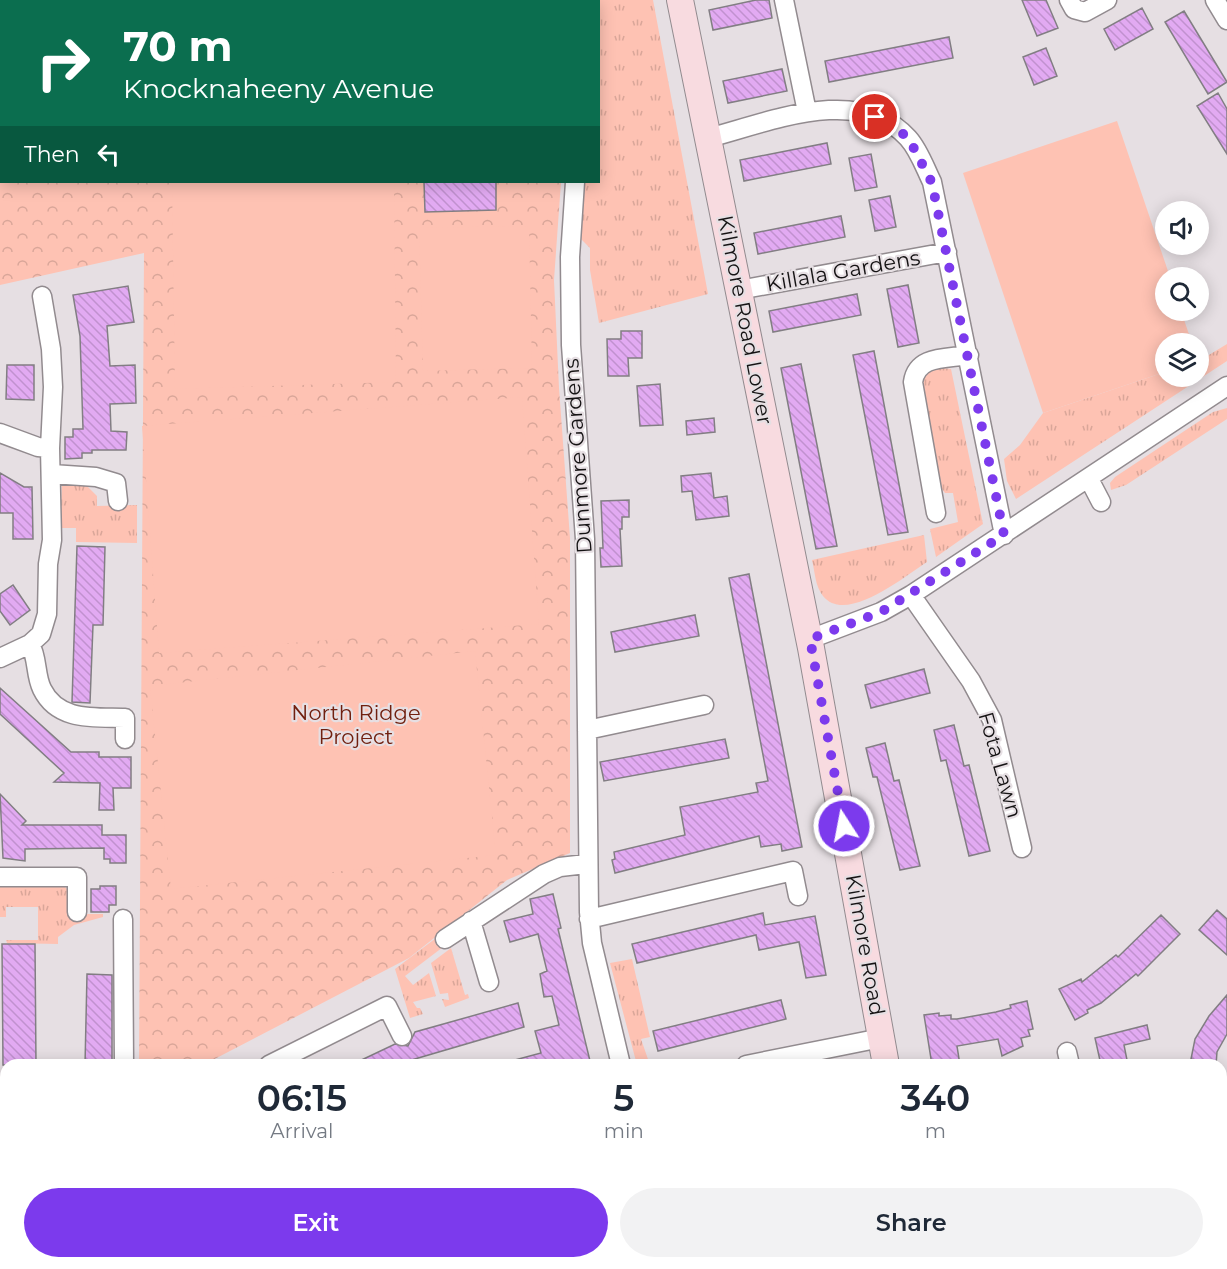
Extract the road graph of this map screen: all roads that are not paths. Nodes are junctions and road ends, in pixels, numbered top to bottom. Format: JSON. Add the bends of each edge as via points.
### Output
{"nodes":[{"id":1,"x":680,"y":0,"type":"edge"},
{"id":2,"x":784,"y":0,"type":"edge"},
{"id":3,"x":1069,"y":0,"type":"edge"},
{"id":4,"x":1107,"y":0,"type":"edge"},
{"id":5,"x":1215,"y":0,"type":"edge"},
{"id":6,"x":1227,"y":20,"type":"edge"},
{"id":7,"x":807,"y":112,"type":"junction"},
{"id":8,"x":708,"y":138,"type":"junction"},
{"id":9,"x":575,"y":183,"type":"edge"},
{"id":10,"x":947,"y":252,"type":"junction"},
{"id":11,"x":739,"y":290,"type":"junction"},
{"id":12,"x":42,"y":296,"type":"dead end"},
{"id":13,"x":969,"y":355,"type":"junction"},
{"id":14,"x":1227,"y":386,"type":"edge"},
{"id":15,"x":0,"y":432,"type":"edge"},
{"id":16,"x":50,"y":448,"type":"junction"},
{"id":17,"x":52,"y":474,"type":"junction"},
{"id":18,"x":1089,"y":479,"type":"junction"},
{"id":19,"x":118,"y":501,"type":"dead end"},
{"id":20,"x":1101,"y":502,"type":"dead end"},
{"id":21,"x":936,"y":513,"type":"dead end"},
{"id":22,"x":1004,"y":535,"type":"junction"},
{"id":23,"x":911,"y":596,"type":"junction"},
{"id":24,"x":810,"y":639,"type":"junction"},
{"id":25,"x":30,"y":644,"type":"junction"},
{"id":26,"x":0,"y":658,"type":"edge"},
{"id":27,"x":704,"y":705,"type":"dead end"},
{"id":28,"x":587,"y":730,"type":"junction"},
{"id":29,"x":125,"y":739,"type":"dead end"},
{"id":30,"x":1022,"y":848,"type":"dead end"},
{"id":31,"x":586,"y":864,"type":"junction"},
{"id":32,"x":0,"y":877,"type":"edge"},
{"id":33,"x":798,"y":896,"type":"dead end"},
{"id":34,"x":77,"y":912,"type":"dead end"},
{"id":35,"x":123,"y":919,"type":"dead end"},
{"id":36,"x":589,"y":919,"type":"junction"},
{"id":37,"x":471,"y":921,"type":"junction"},
{"id":38,"x":445,"y":939,"type":"dead end"},
{"id":39,"x":489,"y":982,"type":"dead end"},
{"id":40,"x":402,"y":1036,"type":"dead end"},
{"id":41,"x":881,"y":1038,"type":"junction"},
{"id":42,"x":124,"y":1059,"type":"edge"},
{"id":43,"x":281,"y":1059,"type":"edge"},
{"id":44,"x":620,"y":1059,"type":"edge"},
{"id":45,"x":776,"y":1059,"type":"edge"},
{"id":46,"x":885,"y":1059,"type":"edge"}],
"edges":[{"from":1,"to":8,"type":"street","name":"Kilmore Road Lower"},
{"from":2,"to":7,"type":"street"},
{"from":3,"to":4,"type":"street","via":[[1074,9],[1085,12]]},
{"from":5,"to":6,"type":"street"},
{"from":7,"to":8,"type":"street","name":"Killala Gardens"},
{"from":7,"to":10,"type":"street","name":"Killala Gardens","via":[[836,108],[864,112],[908,137],[932,183]]},
{"from":8,"to":11,"type":"street","name":"Kilmore Road Lower"},
{"from":9,"to":28,"type":"street","name":"Dunmore Gardens","via":[[570,257],[571,345],[585,539]]},
{"from":10,"to":11,"type":"street","name":"Killala Gardens"},
{"from":10,"to":13,"type":"street","name":"Killala Gardens"},
{"from":11,"to":24,"type":"street","name":"Kilmore Road Lower"},
{"from":12,"to":16,"type":"street","via":[[53,378]]},
{"from":13,"to":21,"type":"street","via":[[923,363],[914,373]]},
{"from":13,"to":22,"type":"street","name":"Killala Gardens"},
{"from":14,"to":18,"type":"street"},
{"from":15,"to":16,"type":"street"},
{"from":16,"to":17,"type":"street"},
{"from":17,"to":19,"type":"street","via":[[96,477],[116,483]]},
{"from":17,"to":25,"type":"street","via":[[47,612],[41,634]]},
{"from":18,"to":20,"type":"street"},
{"from":18,"to":22,"type":"street"},
{"from":22,"to":23,"type":"street"},
{"from":23,"to":24,"type":"street"},
{"from":23,"to":30,"type":"street","name":"Fota Lawn","via":[[971,681],[992,720]]},
{"from":24,"to":41,"type":"street","name":"Kilmore Road"},
{"from":25,"to":26,"type":"street"},
{"from":25,"to":29,"type":"street","via":[[48,697],[68,714],[125,718]]},
{"from":27,"to":28,"type":"street"},
{"from":28,"to":31,"type":"street","name":"Dunmore Gardens"},
{"from":31,"to":36,"type":"street","name":"Dunmore Gardens"},
{"from":31,"to":37,"type":"street","via":[[550,871]]},
{"from":32,"to":34,"type":"street","via":[[77,877]]},
{"from":33,"to":36,"type":"street","via":[[793,871]]},
{"from":35,"to":42,"type":"street"},
{"from":36,"to":44,"type":"street","name":"Dunmore Gardens"},
{"from":37,"to":38,"type":"street"},
{"from":37,"to":39,"type":"street"},
{"from":40,"to":43,"type":"street","via":[[387,1006]]},
{"from":41,"to":45,"type":"street"},
{"from":41,"to":46,"type":"street","name":"Kilmore Road"}]}
